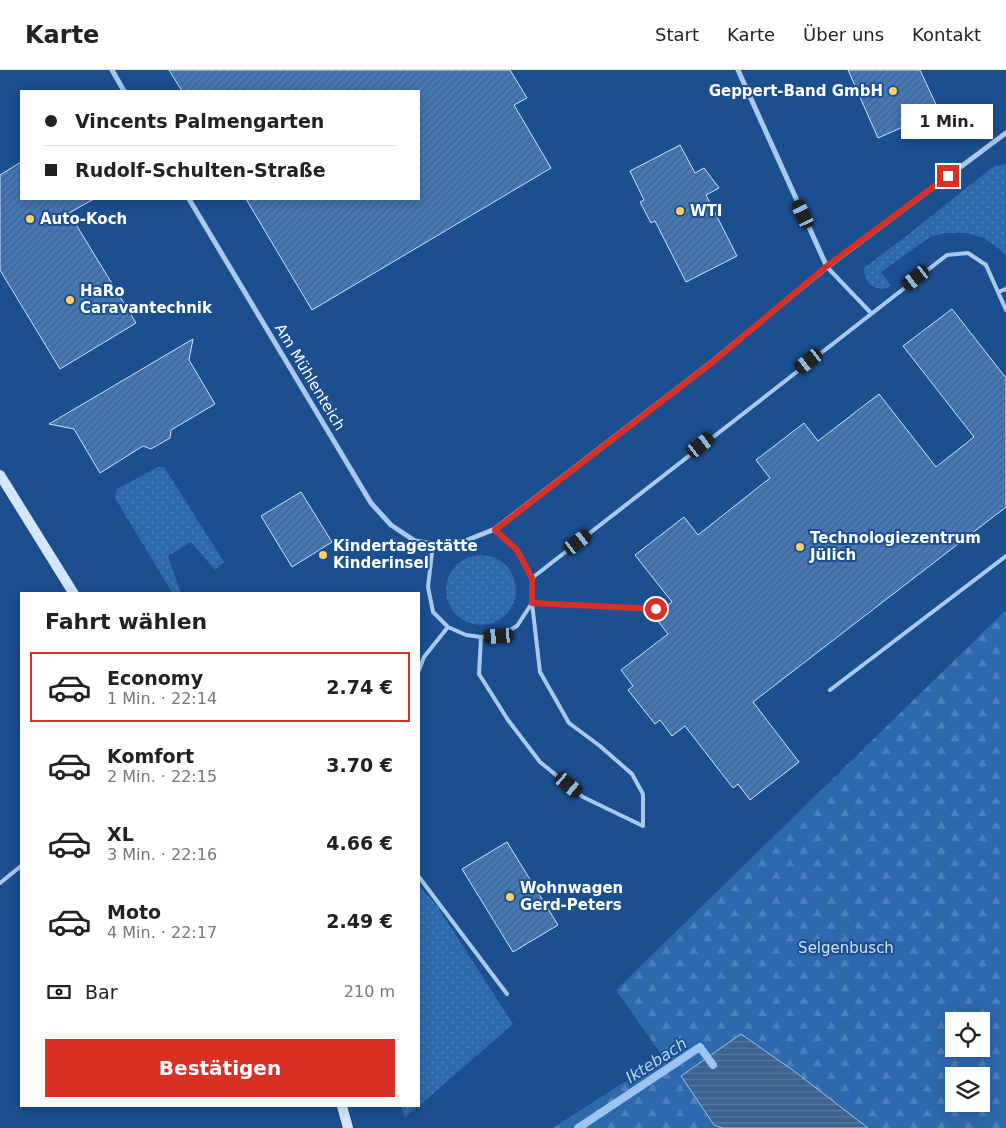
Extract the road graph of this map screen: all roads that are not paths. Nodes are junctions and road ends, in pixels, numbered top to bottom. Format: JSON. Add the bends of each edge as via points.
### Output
{"nodes":[{"id":1,"x":112,"y":70,"type":"edge"},
{"id":2,"x":738,"y":70,"type":"edge"},
{"id":3,"x":123,"y":90,"type":"edge"},
{"id":4,"x":1006,"y":133,"type":"edge"},
{"id":5,"x":190,"y":200,"type":"edge"},
{"id":6,"x":827,"y":266,"type":"junction"},
{"id":7,"x":1006,"y":289,"type":"edge"},
{"id":8,"x":998,"y":292,"type":"junction"},
{"id":9,"x":1006,"y":310,"type":"edge"},
{"id":10,"x":871,"y":313,"type":"junction"},
{"id":11,"x":0,"y":475,"type":"edge"},
{"id":12,"x":495,"y":530,"type":"junction"},
{"id":13,"x":433,"y":544,"type":"junction"},
{"id":14,"x":1006,"y":556,"type":"edge"},
{"id":15,"x":532,"y":578,"type":"junction"},
{"id":16,"x":73,"y":592,"type":"edge"},
{"id":17,"x":532,"y":603,"type":"junction"},
{"id":18,"x":656,"y":609,"type":"dead end"},
{"id":19,"x":448,"y":627,"type":"junction"},
{"id":20,"x":481,"y":637,"type":"junction"},
{"id":21,"x":420,"y":667,"type":"edge"},
{"id":22,"x":830,"y":690,"type":"dead end"},
{"id":23,"x":20,"y":867,"type":"edge"},
{"id":24,"x":420,"y":878,"type":"edge"},
{"id":25,"x":0,"y":883,"type":"edge"},
{"id":26,"x":507,"y":994,"type":"dead end"},
{"id":27,"x":342,"y":1107,"type":"edge"},
{"id":28,"x":348,"y":1128,"type":"edge"}],
"edges":[{"from":1,"to":3,"type":"street"},
{"from":2,"to":6,"type":"street"},
{"from":4,"to":6,"type":"street"},
{"from":5,"to":13,"type":"street","name":"Am Mühlenteich","via":[[371,503],[391,526],[415,541]]},
{"from":6,"to":10,"type":"lane"},
{"from":6,"to":12,"type":"street","via":[[714,361]]},
{"from":7,"to":8,"type":"lane"},
{"from":8,"to":9,"type":"lane"},
{"from":8,"to":10,"type":"lane","via":[[986,265],[968,253],[947,255]]},
{"from":10,"to":15,"type":"lane"},
{"from":11,"to":16,"type":"main road"},
{"from":12,"to":13,"type":"street","via":[[465,541]]},
{"from":12,"to":15,"type":"lane","via":[[517,550]]},
{"from":13,"to":19,"type":"lane","via":[[428,587],[433,612]]},
{"from":14,"to":22,"type":"lane"},
{"from":15,"to":17,"type":"lane"},
{"from":17,"to":18,"type":"lane"},
{"from":17,"to":20,"type":"lane","via":[[517,626],[499,636]]},
{"from":17,"to":20,"type":"lane","via":[[540,672],[569,723],[632,774],[643,794],[643,826],[583,797],[540,762],[479,674]]},
{"from":19,"to":20,"type":"lane"},
{"from":19,"to":21,"type":"lane","via":[[424,657]]},
{"from":23,"to":25,"type":"lane"},
{"from":24,"to":26,"type":"lane"},
{"from":27,"to":28,"type":"main road"}]}
